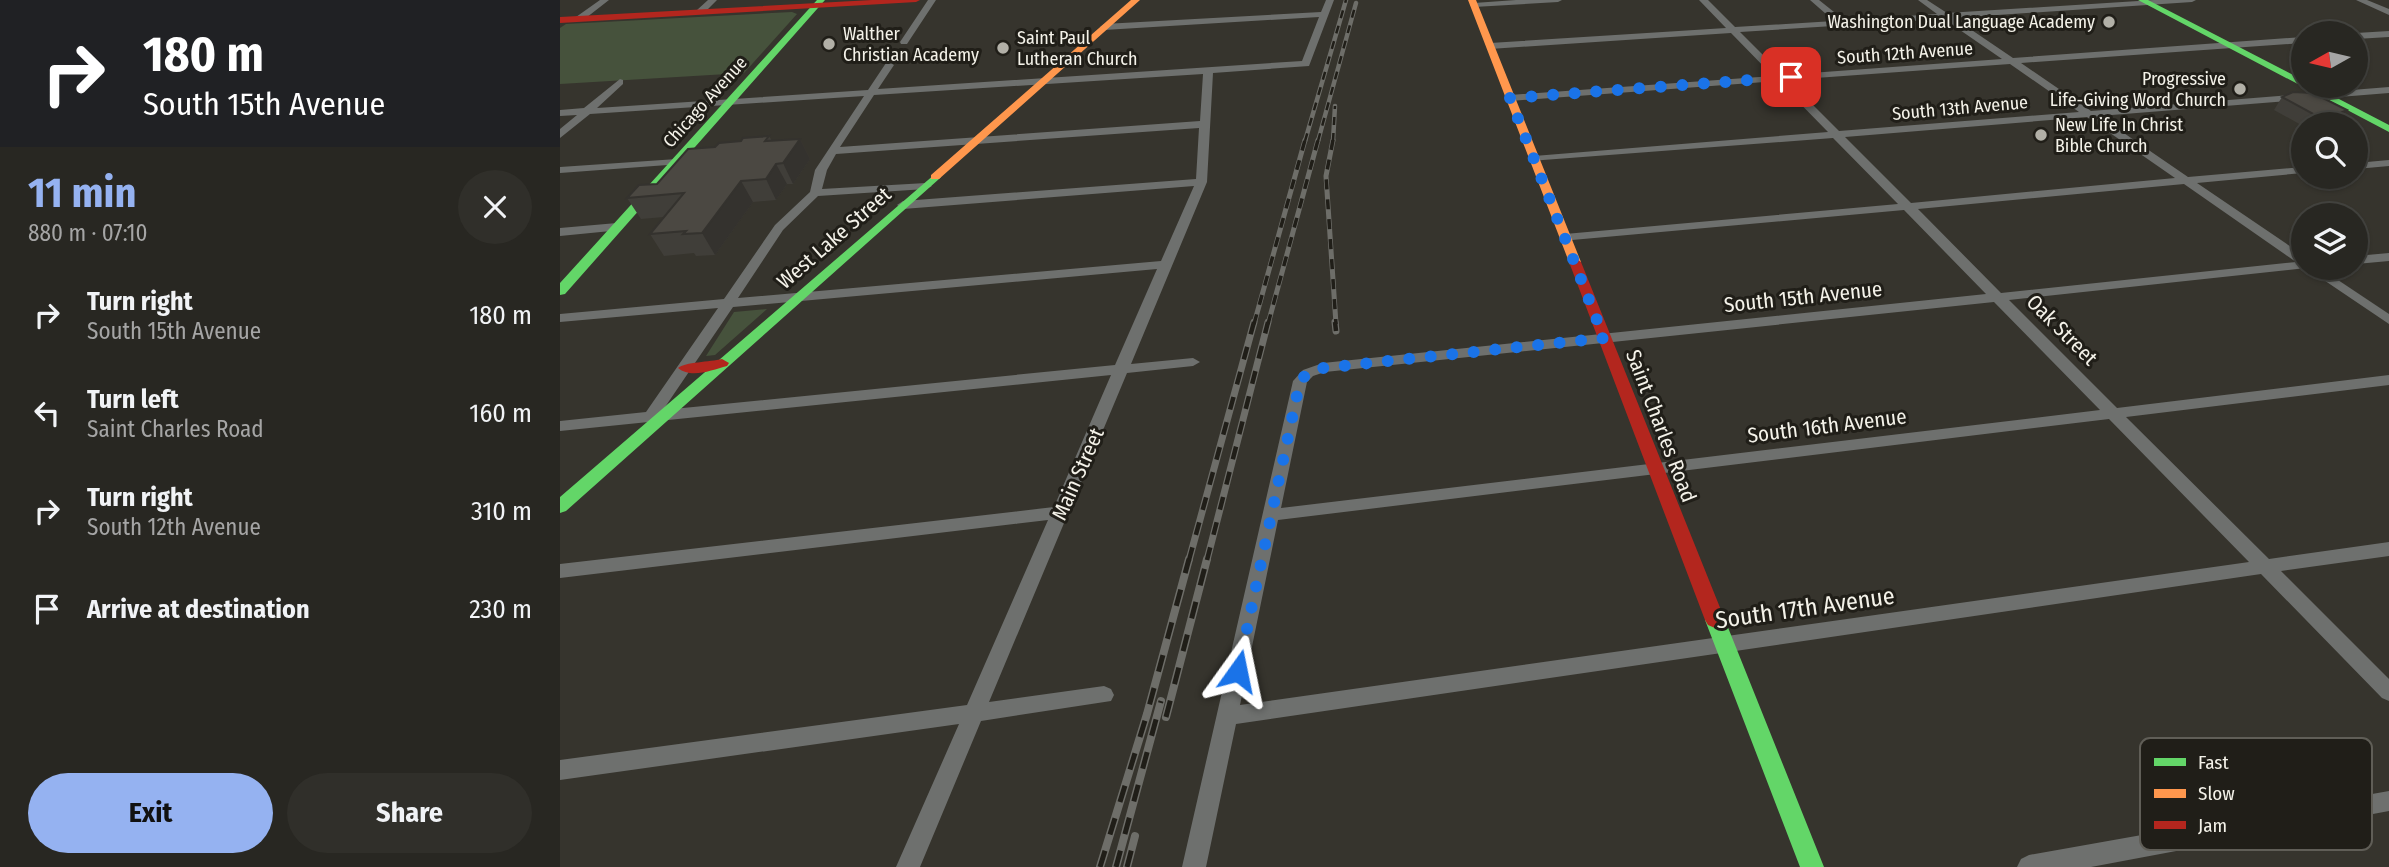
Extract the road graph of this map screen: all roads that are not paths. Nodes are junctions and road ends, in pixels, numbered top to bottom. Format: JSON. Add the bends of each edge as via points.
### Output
{"nodes":[{"id":1,"x":605,"y":0,"type":"edge"},
{"id":2,"x":713,"y":0,"type":"edge"},
{"id":3,"x":916,"y":0,"type":"edge"},
{"id":4,"x":932,"y":0,"type":"edge"},
{"id":5,"x":1136,"y":0,"type":"edge"},
{"id":6,"x":1330,"y":0,"type":"edge"},
{"id":7,"x":1558,"y":0,"type":"edge"},
{"id":8,"x":1703,"y":0,"type":"edge"},
{"id":9,"x":1814,"y":0,"type":"edge"},
{"id":10,"x":1922,"y":0,"type":"edge"},
{"id":11,"x":2030,"y":0,"type":"edge"},
{"id":12,"x":2193,"y":0,"type":"edge"},
{"id":13,"x":2360,"y":0,"type":"edge"},
{"id":14,"x":2145,"y":1,"type":"edge"},
{"id":15,"x":819,"y":3,"type":"edge"},
{"id":16,"x":1473,"y":3,"type":"edge"},
{"id":17,"x":2046,"y":10,"type":"junction"},
{"id":18,"x":700,"y":12,"type":"junction"},
{"id":19,"x":2389,"y":12,"type":"edge"},
{"id":20,"x":1326,"y":14,"type":"junction"},
{"id":21,"x":1946,"y":17,"type":"junction"},
{"id":22,"x":579,"y":19,"type":"junction"},
{"id":23,"x":560,"y":20,"type":"edge"},
{"id":24,"x":1842,"y":23,"type":"junction"},
{"id":25,"x":1104,"y":27,"type":"junction"},
{"id":26,"x":1734,"y":30,"type":"junction"},
{"id":27,"x":2389,"y":33,"type":"edge"},
{"id":28,"x":2368,"y":35,"type":"edge"},
{"id":29,"x":2291,"y":41,"type":"edge"},
{"id":30,"x":904,"y":42,"type":"dead end"},
{"id":31,"x":2229,"y":45,"type":"junction"},
{"id":32,"x":1490,"y":46,"type":"junction"},
{"id":33,"x":2010,"y":61,"type":"junction"},
{"id":34,"x":889,"y":65,"type":"dead end"},
{"id":35,"x":1208,"y":71,"type":"junction"},
{"id":36,"x":1781,"y":78,"type":"junction"},
{"id":37,"x":2291,"y":78,"type":"edge"},
{"id":38,"x":1044,"y":81,"type":"junction"},
{"id":39,"x":620,"y":82,"type":"dead end"},
{"id":40,"x":2389,"y":90,"type":"edge"},
{"id":41,"x":2368,"y":92,"type":"edge"},
{"id":42,"x":869,"y":93,"type":"junction"},
{"id":43,"x":1510,"y":98,"type":"junction"},
{"id":44,"x":2301,"y":98,"type":"edge"},
{"id":45,"x":2330,"y":98,"type":"edge"},
{"id":46,"x":731,"y":102,"type":"junction"},
{"id":47,"x":587,"y":111,"type":"junction"},
{"id":48,"x":560,"y":113,"type":"edge"},
{"id":49,"x":2090,"y":115,"type":"junction"},
{"id":50,"x":1205,"y":124,"type":"junction"},
{"id":51,"x":2389,"y":128,"type":"edge"},
{"id":52,"x":560,"y":135,"type":"edge"},
{"id":53,"x":1838,"y":136,"type":"junction"},
{"id":54,"x":978,"y":140,"type":"junction"},
{"id":55,"x":832,"y":151,"type":"junction"},
{"id":56,"x":1534,"y":159,"type":"junction"},
{"id":57,"x":677,"y":162,"type":"junction"},
{"id":58,"x":2389,"y":163,"type":"edge"},
{"id":59,"x":2368,"y":165,"type":"edge"},
{"id":60,"x":560,"y":170,"type":"edge"},
{"id":61,"x":2291,"y":171,"type":"edge"},
{"id":62,"x":2185,"y":181,"type":"junction"},
{"id":63,"x":1201,"y":182,"type":"junction"},
{"id":64,"x":926,"y":186,"type":"junction"},
{"id":65,"x":815,"y":193,"type":"junction"},
{"id":66,"x":903,"y":205,"type":"junction"},
{"id":67,"x":1908,"y":206,"type":"junction"},
{"id":68,"x":617,"y":228,"type":"junction"},
{"id":69,"x":560,"y":232,"type":"edge"},
{"id":70,"x":1565,"y":239,"type":"junction"},
{"id":71,"x":2291,"y":255,"type":"edge"},
{"id":72,"x":2389,"y":257,"type":"edge"},
{"id":73,"x":2368,"y":259,"type":"edge"},
{"id":74,"x":1168,"y":264,"type":"junction"},
{"id":75,"x":2291,"y":264,"type":"edge"},
{"id":76,"x":2330,"y":280,"type":"edge"},
{"id":77,"x":560,"y":291,"type":"edge"},
{"id":78,"x":800,"y":296,"type":"junction"},
{"id":79,"x":1999,"y":299,"type":"junction"},
{"id":80,"x":728,"y":303,"type":"junction"},
{"id":81,"x":560,"y":318,"type":"edge"},
{"id":82,"x":2389,"y":320,"type":"edge"},
{"id":83,"x":1604,"y":338,"type":"junction"},
{"id":84,"x":1194,"y":362,"type":"dead end"},
{"id":85,"x":724,"y":363,"type":"junction"},
{"id":86,"x":685,"y":368,"type":"junction"},
{"id":87,"x":1123,"y":369,"type":"junction"},
{"id":88,"x":2389,"y":380,"type":"edge"},
{"id":89,"x":2112,"y":412,"type":"junction"},
{"id":90,"x":657,"y":416,"type":"junction"},
{"id":91,"x":560,"y":426,"type":"edge"},
{"id":92,"x":1656,"y":469,"type":"junction"},
{"id":93,"x":560,"y":507,"type":"edge"},
{"id":94,"x":1061,"y":512,"type":"junction"},
{"id":95,"x":1271,"y":515,"type":"junction"},
{"id":96,"x":2389,"y":549,"type":"edge"},
{"id":97,"x":2265,"y":566,"type":"junction"},
{"id":98,"x":560,"y":571,"type":"edge"},
{"id":99,"x":1724,"y":644,"type":"junction"},
{"id":100,"x":2389,"y":692,"type":"edge"},
{"id":101,"x":1104,"y":695,"type":"dead end"},
{"id":102,"x":974,"y":713,"type":"junction"},
{"id":103,"x":1228,"y":716,"type":"junction"},
{"id":104,"x":560,"y":770,"type":"edge"},
{"id":105,"x":2140,"y":847,"type":"edge"},
{"id":106,"x":908,"y":867,"type":"edge"},
{"id":107,"x":1194,"y":867,"type":"edge"},
{"id":108,"x":1812,"y":867,"type":"edge"},
{"id":109,"x":2029,"y":867,"type":"edge"}],
"edges":[{"from":1,"to":22,"type":"street"},
{"from":2,"to":18,"type":"street"},
{"from":3,"to":15,"type":"main road"},
{"from":4,"to":30,"type":"street"},
{"from":5,"to":25,"type":"main road","name":"West Lake Street"},
{"from":6,"to":20,"type":"street"},
{"from":7,"to":16,"type":"street"},
{"from":8,"to":26,"type":"street","name":"Oak Street"},
{"from":9,"to":24,"type":"street"},
{"from":10,"to":21,"type":"street"},
{"from":11,"to":17,"type":"street"},
{"from":12,"to":14,"type":"street"},
{"from":13,"to":19,"type":"street"},
{"from":14,"to":17,"type":"street"},
{"from":14,"to":31,"type":"main road"},
{"from":15,"to":18,"type":"main road"},
{"from":15,"to":46,"type":"main road","name":"Chicago Avenue"},
{"from":16,"to":32,"type":"main road","name":"Saint Charles Road"},
{"from":17,"to":21,"type":"street"},
{"from":18,"to":22,"type":"main road"},
{"from":20,"to":25,"type":"street"},
{"from":20,"to":35,"type":"street","via":[[1306,64]]},
{"from":21,"to":24,"type":"street"},
{"from":21,"to":33,"type":"street"},
{"from":22,"to":23,"type":"main road"},
{"from":24,"to":26,"type":"street"},
{"from":25,"to":38,"type":"main road","name":"West Lake Street"},
{"from":26,"to":32,"type":"street"},
{"from":26,"to":36,"type":"street","name":"Oak Street"},
{"from":27,"to":28,"type":"street"},
{"from":29,"to":31,"type":"street","name":"South 12th Avenue"},
{"from":31,"to":33,"type":"street","name":"South 12th Avenue"},
{"from":31,"to":37,"type":"main road"},
{"from":32,"to":43,"type":"main road","name":"Saint Charles Road"},
{"from":33,"to":36,"type":"street","name":"South 12th Avenue"},
{"from":33,"to":49,"type":"street"},
{"from":34,"to":42,"type":"street"},
{"from":35,"to":38,"type":"street"},
{"from":35,"to":50,"type":"street","name":"Main Street"},
{"from":36,"to":43,"type":"street","name":"South 12th Avenue"},
{"from":36,"to":53,"type":"street","name":"Oak Street"},
{"from":38,"to":42,"type":"street"},
{"from":38,"to":54,"type":"main road","name":"West Lake Street"},
{"from":39,"to":47,"type":"street"},
{"from":40,"to":41,"type":"street","name":"South 13th Avenue"},
{"from":42,"to":46,"type":"street"},
{"from":42,"to":55,"type":"street"},
{"from":43,"to":56,"type":"main road","name":"Saint Charles Road"},
{"from":44,"to":49,"type":"street","name":"South 13th Avenue"},
{"from":45,"to":51,"type":"main road"},
{"from":46,"to":47,"type":"street"},
{"from":46,"to":57,"type":"main road","name":"Chicago Avenue"},
{"from":47,"to":48,"type":"street"},
{"from":47,"to":52,"type":"street"},
{"from":49,"to":53,"type":"street","name":"South 13th Avenue"},
{"from":49,"to":62,"type":"street"},
{"from":50,"to":54,"type":"street"},
{"from":50,"to":63,"type":"street","name":"Main Street"},
{"from":53,"to":56,"type":"street","name":"South 13th Avenue"},
{"from":53,"to":67,"type":"street","name":"Oak Street"},
{"from":54,"to":55,"type":"street"},
{"from":54,"to":64,"type":"main road","name":"West Lake Street"},
{"from":55,"to":65,"type":"street"},
{"from":56,"to":70,"type":"main road","name":"Saint Charles Road"},
{"from":57,"to":60,"type":"street"},
{"from":57,"to":68,"type":"main road","name":"Chicago Avenue"},
{"from":58,"to":59,"type":"street"},
{"from":61,"to":62,"type":"street"},
{"from":62,"to":67,"type":"street"},
{"from":62,"to":71,"type":"street"},
{"from":63,"to":66,"type":"street"},
{"from":63,"to":74,"type":"street","name":"Main Street"},
{"from":64,"to":65,"type":"street"},
{"from":64,"to":66,"type":"main road","name":"West Lake Street"},
{"from":65,"to":80,"type":"street","via":[[779,228]]},
{"from":66,"to":78,"type":"main road","name":"West Lake Street"},
{"from":67,"to":70,"type":"street"},
{"from":67,"to":79,"type":"street","name":"Oak Street"},
{"from":68,"to":69,"type":"street"},
{"from":68,"to":77,"type":"main road","name":"Chicago Avenue"},
{"from":70,"to":83,"type":"main road","name":"Saint Charles Road"},
{"from":72,"to":73,"type":"street"},
{"from":74,"to":78,"type":"street"},
{"from":74,"to":87,"type":"street","name":"Main Street"},
{"from":75,"to":79,"type":"street","name":"South 15th Avenue"},
{"from":76,"to":82,"type":"street"},
{"from":78,"to":80,"type":"street"},
{"from":78,"to":85,"type":"main road","name":"West Lake Street"},
{"from":79,"to":83,"type":"street","name":"South 15th Avenue"},
{"from":79,"to":89,"type":"street","name":"Oak Street"},
{"from":80,"to":81,"type":"street"},
{"from":80,"to":86,"type":"street"},
{"from":83,"to":92,"type":"main road","name":"Saint Charles Road"},
{"from":83,"to":95,"type":"street","name":"South 15th Avenue","via":[[1308,373],[1300,381]]},
{"from":84,"to":87,"type":"street"},
{"from":85,"to":86,"type":"main road"},
{"from":85,"to":90,"type":"main road","name":"West Lake Street"},
{"from":86,"to":90,"type":"street"},
{"from":87,"to":90,"type":"street"},
{"from":87,"to":94,"type":"street","name":"Main Street"},
{"from":88,"to":89,"type":"street","name":"South 16th Avenue"},
{"from":89,"to":92,"type":"street","name":"South 16th Avenue"},
{"from":89,"to":97,"type":"street","name":"Oak Street"},
{"from":90,"to":91,"type":"street"},
{"from":90,"to":93,"type":"main road","name":"West Lake Street"},
{"from":92,"to":95,"type":"street","name":"South 16th Avenue"},
{"from":92,"to":99,"type":"main road","name":"Saint Charles Road"},
{"from":94,"to":98,"type":"street"},
{"from":94,"to":102,"type":"street","name":"Main Street"},
{"from":95,"to":103,"type":"street"},
{"from":96,"to":97,"type":"street","name":"South 17th Avenue"},
{"from":97,"to":99,"type":"street","name":"South 17th Avenue"},
{"from":97,"to":100,"type":"street","name":"Oak Street"},
{"from":99,"to":103,"type":"street","name":"South 17th Avenue"},
{"from":99,"to":108,"type":"main road","name":"Saint Charles Road"},
{"from":101,"to":102,"type":"street"},
{"from":102,"to":104,"type":"street"},
{"from":102,"to":106,"type":"street","name":"Main Street"},
{"from":103,"to":107,"type":"street"},
{"from":105,"to":109,"type":"street"}]}
